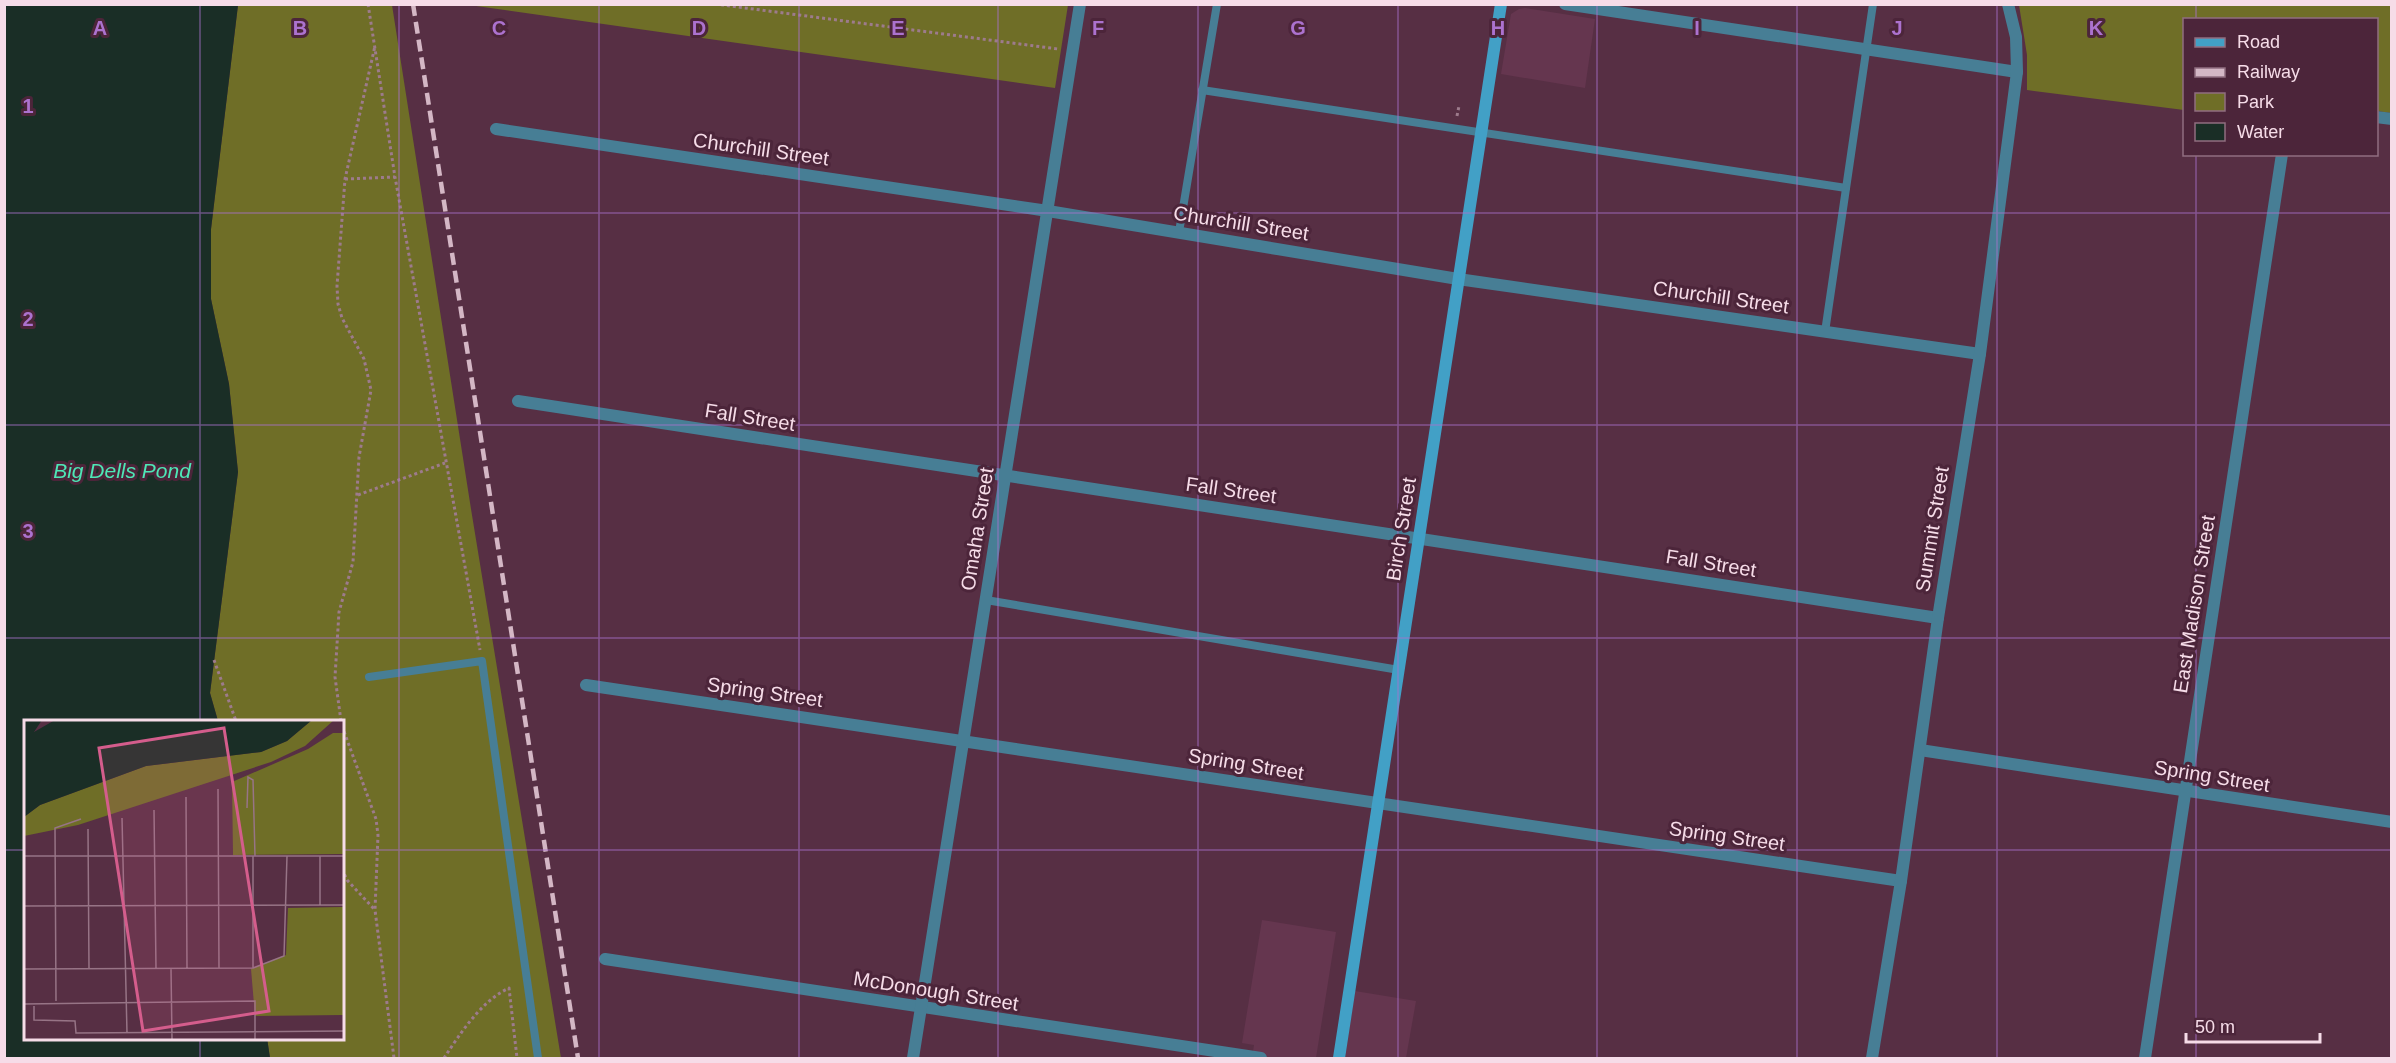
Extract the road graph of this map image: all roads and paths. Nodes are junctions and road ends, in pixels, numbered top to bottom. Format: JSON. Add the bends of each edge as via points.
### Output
{"nodes":[{"id":1,"x":368,"y":4,"type":"edge"},
{"id":2,"x":715,"y":4,"type":"edge"},
{"id":3,"x":1080,"y":4,"type":"edge"},
{"id":4,"x":1217,"y":4,"type":"edge"},
{"id":5,"x":1501,"y":4,"type":"edge"},
{"id":6,"x":1565,"y":4,"type":"edge"},
{"id":7,"x":1873,"y":4,"type":"edge"},
{"id":8,"x":2008,"y":4,"type":"edge"},
{"id":9,"x":375,"y":46,"type":"junction"},
{"id":10,"x":1866,"y":49,"type":"junction"},
{"id":11,"x":1072,"y":51,"type":"junction"},
{"id":12,"x":2017,"y":72,"type":"junction"},
{"id":13,"x":1202,"y":90,"type":"junction"},
{"id":14,"x":1459,"y":106,"type":"dead end"},
{"id":15,"x":1457,"y":117,"type":"dead end"},
{"id":16,"x":496,"y":129,"type":"dead end"},
{"id":17,"x":1482,"y":134,"type":"junction"},
{"id":18,"x":2282,"y":156,"type":"edge"},
{"id":19,"x":395,"y":177,"type":"junction"},
{"id":20,"x":345,"y":179,"type":"junction"},
{"id":21,"x":1846,"y":188,"type":"junction"},
{"id":22,"x":1048,"y":211,"type":"junction"},
{"id":23,"x":1179,"y":232,"type":"junction"},
{"id":24,"x":1458,"y":279,"type":"junction"},
{"id":25,"x":1825,"y":332,"type":"junction"},
{"id":26,"x":1980,"y":354,"type":"junction"},
{"id":27,"x":518,"y":401,"type":"dead end"},
{"id":28,"x":445,"y":463,"type":"junction"},
{"id":29,"x":1004,"y":477,"type":"junction"},
{"id":30,"x":358,"y":495,"type":"junction"},
{"id":31,"x":1420,"y":538,"type":"junction"},
{"id":32,"x":986,"y":600,"type":"junction"},
{"id":33,"x":1938,"y":618,"type":"junction"},
{"id":34,"x":214,"y":660,"type":"dead end"},
{"id":35,"x":482,"y":661,"type":"junction"},
{"id":36,"x":1399,"y":670,"type":"junction"},
{"id":37,"x":369,"y":676,"type":"dead end"},
{"id":38,"x":586,"y":685,"type":"dead end"},
{"id":39,"x":236,"y":720,"type":"edge"},
{"id":40,"x":341,"y":720,"type":"edge"},
{"id":41,"x":344,"y":732,"type":"edge"},
{"id":42,"x":964,"y":742,"type":"junction"},
{"id":43,"x":1920,"y":750,"type":"junction"},
{"id":44,"x":2185,"y":792,"type":"junction"},
{"id":45,"x":1378,"y":804,"type":"junction"},
{"id":46,"x":2391,"y":822,"type":"edge"},
{"id":47,"x":344,"y":873,"type":"edge"},
{"id":48,"x":1901,"y":881,"type":"junction"},
{"id":49,"x":375,"y":910,"type":"junction"},
{"id":50,"x":605,"y":959,"type":"dead end"},
{"id":51,"x":921,"y":1009,"type":"junction"},
{"id":52,"x":394,"y":1059,"type":"edge"},
{"id":53,"x":444,"y":1059,"type":"edge"},
{"id":54,"x":518,"y":1059,"type":"edge"},
{"id":55,"x":538,"y":1059,"type":"edge"},
{"id":56,"x":913,"y":1059,"type":"edge"},
{"id":57,"x":1261,"y":1059,"type":"edge"},
{"id":58,"x":1339,"y":1059,"type":"edge"},
{"id":59,"x":1872,"y":1059,"type":"edge"},
{"id":60,"x":2145,"y":1059,"type":"edge"}],
"edges":[{"from":1,"to":9,"type":"path"},
{"from":2,"to":11,"type":"path"},
{"from":3,"to":11,"type":"street","name":"Omaha Street"},
{"from":4,"to":13,"type":"lane"},
{"from":5,"to":17,"type":"main road","name":"Birch Street"},
{"from":6,"to":10,"type":"street"},
{"from":7,"to":10,"type":"lane"},
{"from":8,"to":12,"type":"street","name":"Summit Street","via":[[2016,37]]},
{"from":9,"to":19,"type":"path"},
{"from":9,"to":20,"type":"path"},
{"from":10,"to":12,"type":"street"},
{"from":10,"to":21,"type":"lane"},
{"from":11,"to":22,"type":"street","name":"Omaha Street"},
{"from":12,"to":26,"type":"street","name":"Summit Street"},
{"from":13,"to":17,"type":"lane"},
{"from":13,"to":23,"type":"lane"},
{"from":14,"to":15,"type":"path"},
{"from":16,"to":22,"type":"street","name":"Churchill Street"},
{"from":17,"to":21,"type":"lane"},
{"from":17,"to":24,"type":"main road","name":"Birch Street"},
{"from":18,"to":44,"type":"street","name":"East Madison Street"},
{"from":19,"to":20,"type":"path"},
{"from":19,"to":28,"type":"path"},
{"from":20,"to":30,"type":"path","via":[[338,304],[348,334],[364,359],[371,390],[359,457]]},
{"from":21,"to":25,"type":"lane"},
{"from":22,"to":23,"type":"street","name":"Churchill Street"},
{"from":22,"to":29,"type":"street","name":"Omaha Street"},
{"from":23,"to":24,"type":"street","name":"Churchill Street"},
{"from":24,"to":25,"type":"street","name":"Churchill Street"},
{"from":24,"to":31,"type":"main road","name":"Birch Street"},
{"from":25,"to":26,"type":"street","name":"Churchill Street"},
{"from":26,"to":33,"type":"street","name":"Summit Street"},
{"from":27,"to":29,"type":"street","name":"Fall Street"},
{"from":28,"to":30,"type":"path"},
{"from":28,"to":35,"type":"path"},
{"from":29,"to":31,"type":"street","name":"Fall Street"},
{"from":29,"to":32,"type":"street","name":"Omaha Street"},
{"from":30,"to":40,"type":"path","via":[[353,562],[337,628],[335,677]]},
{"from":31,"to":33,"type":"street","name":"Fall Street"},
{"from":31,"to":36,"type":"main road","name":"Birch Street"},
{"from":32,"to":36,"type":"lane"},
{"from":32,"to":42,"type":"street","name":"Omaha Street"},
{"from":33,"to":43,"type":"street","name":"Summit Street"},
{"from":34,"to":39,"type":"path"},
{"from":35,"to":37,"type":"lane"},
{"from":35,"to":55,"type":"lane"},
{"from":36,"to":45,"type":"main road","name":"Birch Street"},
{"from":38,"to":42,"type":"street","name":"Spring Street"},
{"from":41,"to":49,"type":"path","via":[[375,819]]},
{"from":42,"to":45,"type":"street","name":"Spring Street"},
{"from":42,"to":51,"type":"street","name":"Omaha Street"},
{"from":43,"to":44,"type":"street","name":"Spring Street"},
{"from":43,"to":48,"type":"street","name":"Summit Street"},
{"from":44,"to":46,"type":"street","name":"Spring Street"},
{"from":44,"to":60,"type":"street","name":"East Madison Street"},
{"from":45,"to":48,"type":"street","name":"Spring Street"},
{"from":45,"to":58,"type":"main road","name":"Birch Street"},
{"from":47,"to":49,"type":"path"},
{"from":48,"to":59,"type":"street","name":"Summit Street"},
{"from":49,"to":52,"type":"path"},
{"from":50,"to":51,"type":"street","name":"McDonough Street"},
{"from":51,"to":56,"type":"street","name":"Omaha Street"},
{"from":51,"to":57,"type":"street","name":"McDonough Street"},
{"from":53,"to":54,"type":"path","via":[[484,1006],[509,988]]}]}
